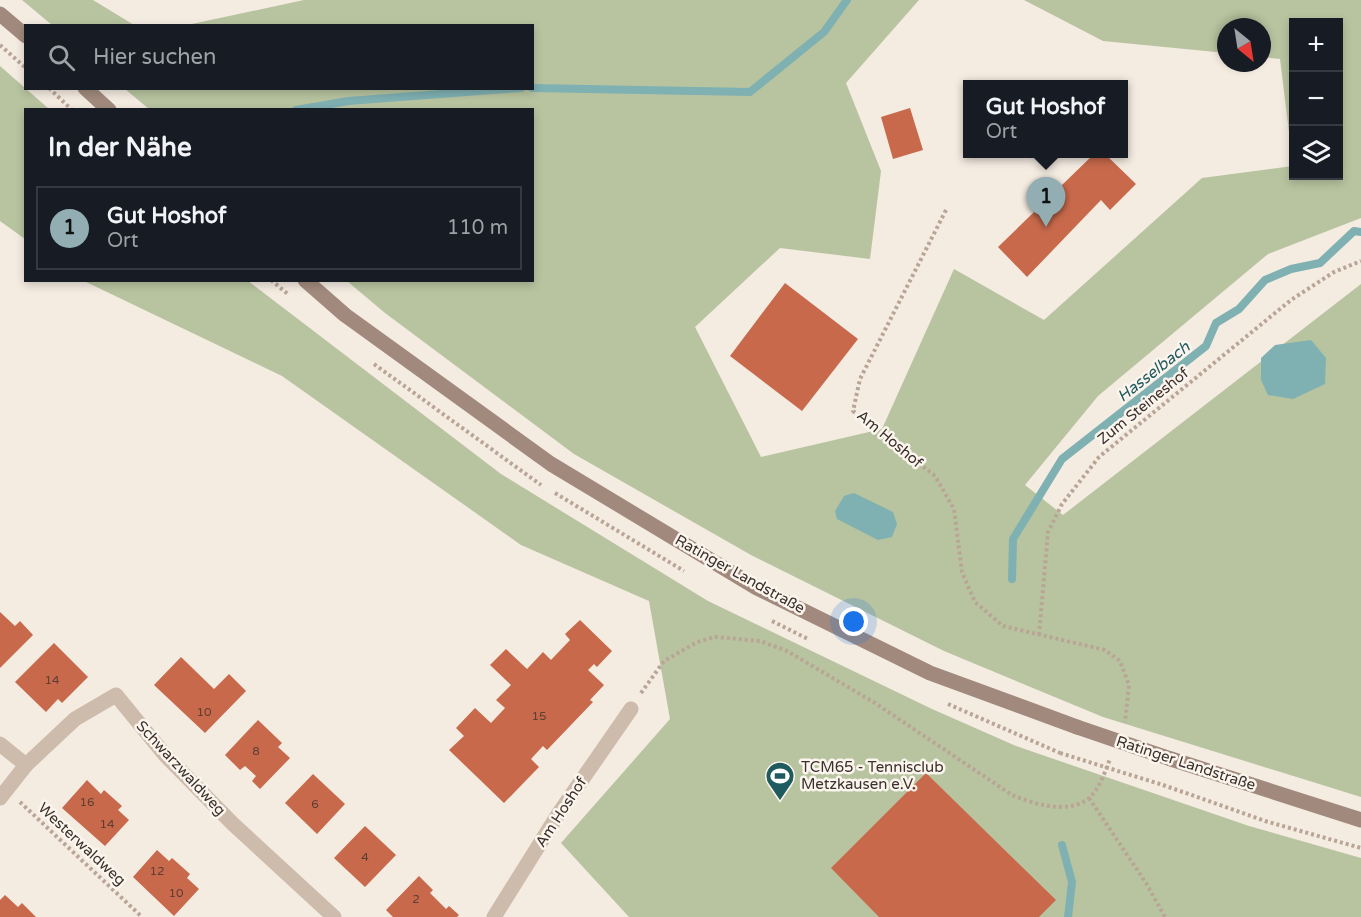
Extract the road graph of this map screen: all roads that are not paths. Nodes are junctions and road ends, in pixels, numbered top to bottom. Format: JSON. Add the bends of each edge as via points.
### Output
{"nodes":[{"id":1,"x":0,"y":14,"type":"edge"},
{"id":2,"x":24,"y":34,"type":"edge"},
{"id":3,"x":87,"y":90,"type":"edge"},
{"id":4,"x":107,"y":108,"type":"edge"},
{"id":5,"x":307,"y":282,"type":"edge"},
{"id":6,"x":631,"y":709,"type":"road end"},
{"id":7,"x":0,"y":744,"type":"edge"},
{"id":8,"x":26,"y":765,"type":"junction"},
{"id":9,"x":3,"y":793,"type":"edge"},
{"id":10,"x":1361,"y":820,"type":"edge"},
{"id":11,"x":334,"y":917,"type":"edge"},
{"id":12,"x":494,"y":917,"type":"edge"}],
"edges":[{"from":1,"to":2,"type":"main road"},
{"from":3,"to":4,"type":"main road"},
{"from":5,"to":10,"type":"main road","name":"Ratinger Landstraße","bridge":true,"via":[[345,315],[551,464],[757,588],[930,673],[1077,727]]},
{"from":6,"to":12,"type":"street","name":"Am Hoshof"},
{"from":7,"to":8,"type":"street"},
{"from":8,"to":9,"type":"street"},
{"from":8,"to":11,"type":"street","name":"Schwarzwaldweg","via":[[75,719],[116,695],[165,755],[232,824]]}]}
